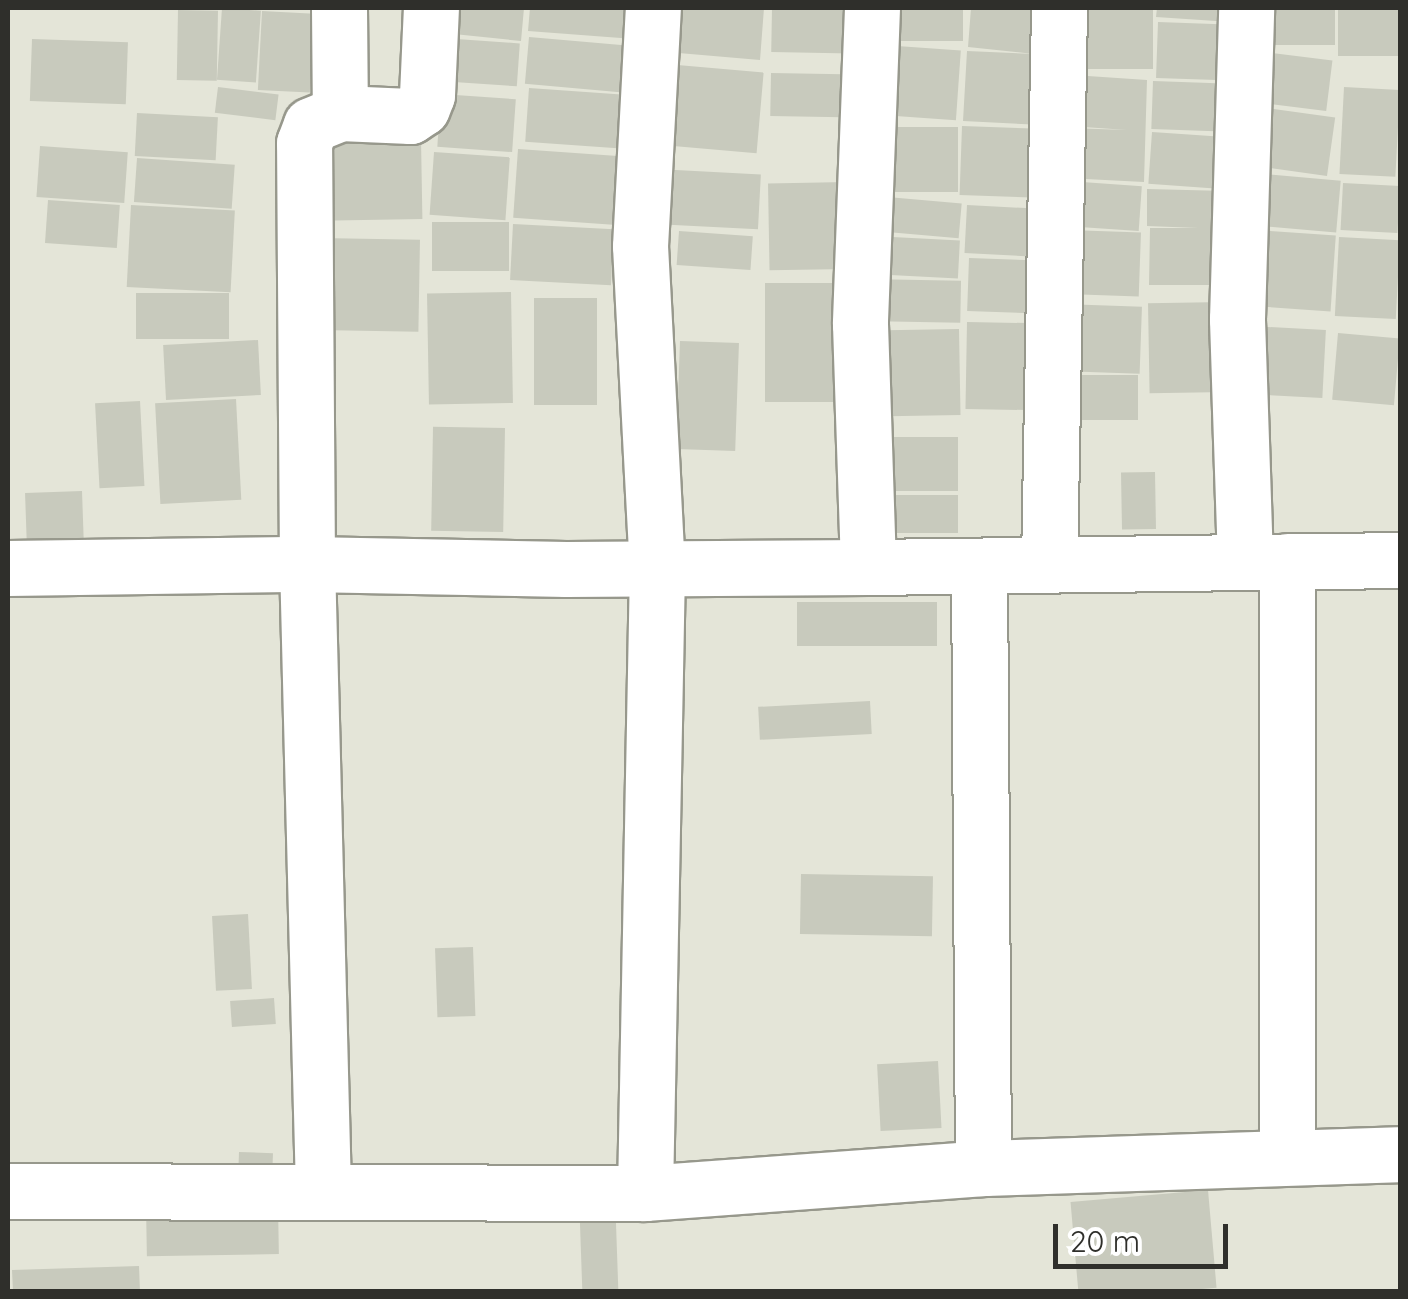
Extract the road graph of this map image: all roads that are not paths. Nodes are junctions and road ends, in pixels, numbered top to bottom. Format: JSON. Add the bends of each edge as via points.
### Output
{"nodes":[{"id":1,"x":339,"y":8,"type":"edge"},
{"id":2,"x":430,"y":8,"type":"edge"},
{"id":3,"x":653,"y":8,"type":"edge"},
{"id":4,"x":872,"y":8,"type":"edge"},
{"id":5,"x":1059,"y":8,"type":"edge"},
{"id":6,"x":1246,"y":8,"type":"edge"},
{"id":7,"x":340,"y":113,"type":"junction"},
{"id":8,"x":8,"y":545,"type":"edge"},
{"id":9,"x":1400,"y":560,"type":"edge"},
{"id":10,"x":1266,"y":561,"type":"junction"},
{"id":11,"x":306,"y":564,"type":"junction"},
{"id":12,"x":1049,"y":565,"type":"junction"},
{"id":13,"x":868,"y":566,"type":"junction"},
{"id":14,"x":979,"y":566,"type":"junction"},
{"id":15,"x":8,"y":568,"type":"edge"},
{"id":16,"x":657,"y":570,"type":"junction"},
{"id":17,"x":1400,"y":1154,"type":"edge"},
{"id":18,"x":1287,"y":1155,"type":"junction"},
{"id":19,"x":983,"y":1168,"type":"junction"},
{"id":20,"x":8,"y":1190,"type":"edge"},
{"id":21,"x":323,"y":1190,"type":"junction"},
{"id":22,"x":645,"y":1193,"type":"junction"}],
"edges":[{"from":1,"to":7,"type":"street"},
{"from":2,"to":7,"type":"street","via":[[422,108],[410,116]]},
{"from":3,"to":16,"type":"street","via":[[640,246]]},
{"from":4,"to":13,"type":"street","via":[[860,324]]},
{"from":5,"to":12,"type":"street"},
{"from":6,"to":10,"type":"street","via":[[1237,319]]},
{"from":7,"to":11,"type":"street","via":[[311,125],[304,142]]},
{"from":8,"to":15,"type":"street"},
{"from":9,"to":10,"type":"street"},
{"from":10,"to":12,"type":"street"},
{"from":10,"to":18,"type":"street"},
{"from":11,"to":15,"type":"street"},
{"from":11,"to":16,"type":"street"},
{"from":11,"to":21,"type":"street"},
{"from":12,"to":14,"type":"street"},
{"from":13,"to":14,"type":"street"},
{"from":13,"to":16,"type":"street"},
{"from":14,"to":19,"type":"street"},
{"from":16,"to":22,"type":"street"},
{"from":17,"to":18,"type":"street"},
{"from":18,"to":19,"type":"street"},
{"from":19,"to":22,"type":"street"},
{"from":20,"to":21,"type":"street"},
{"from":21,"to":22,"type":"street"}]}
